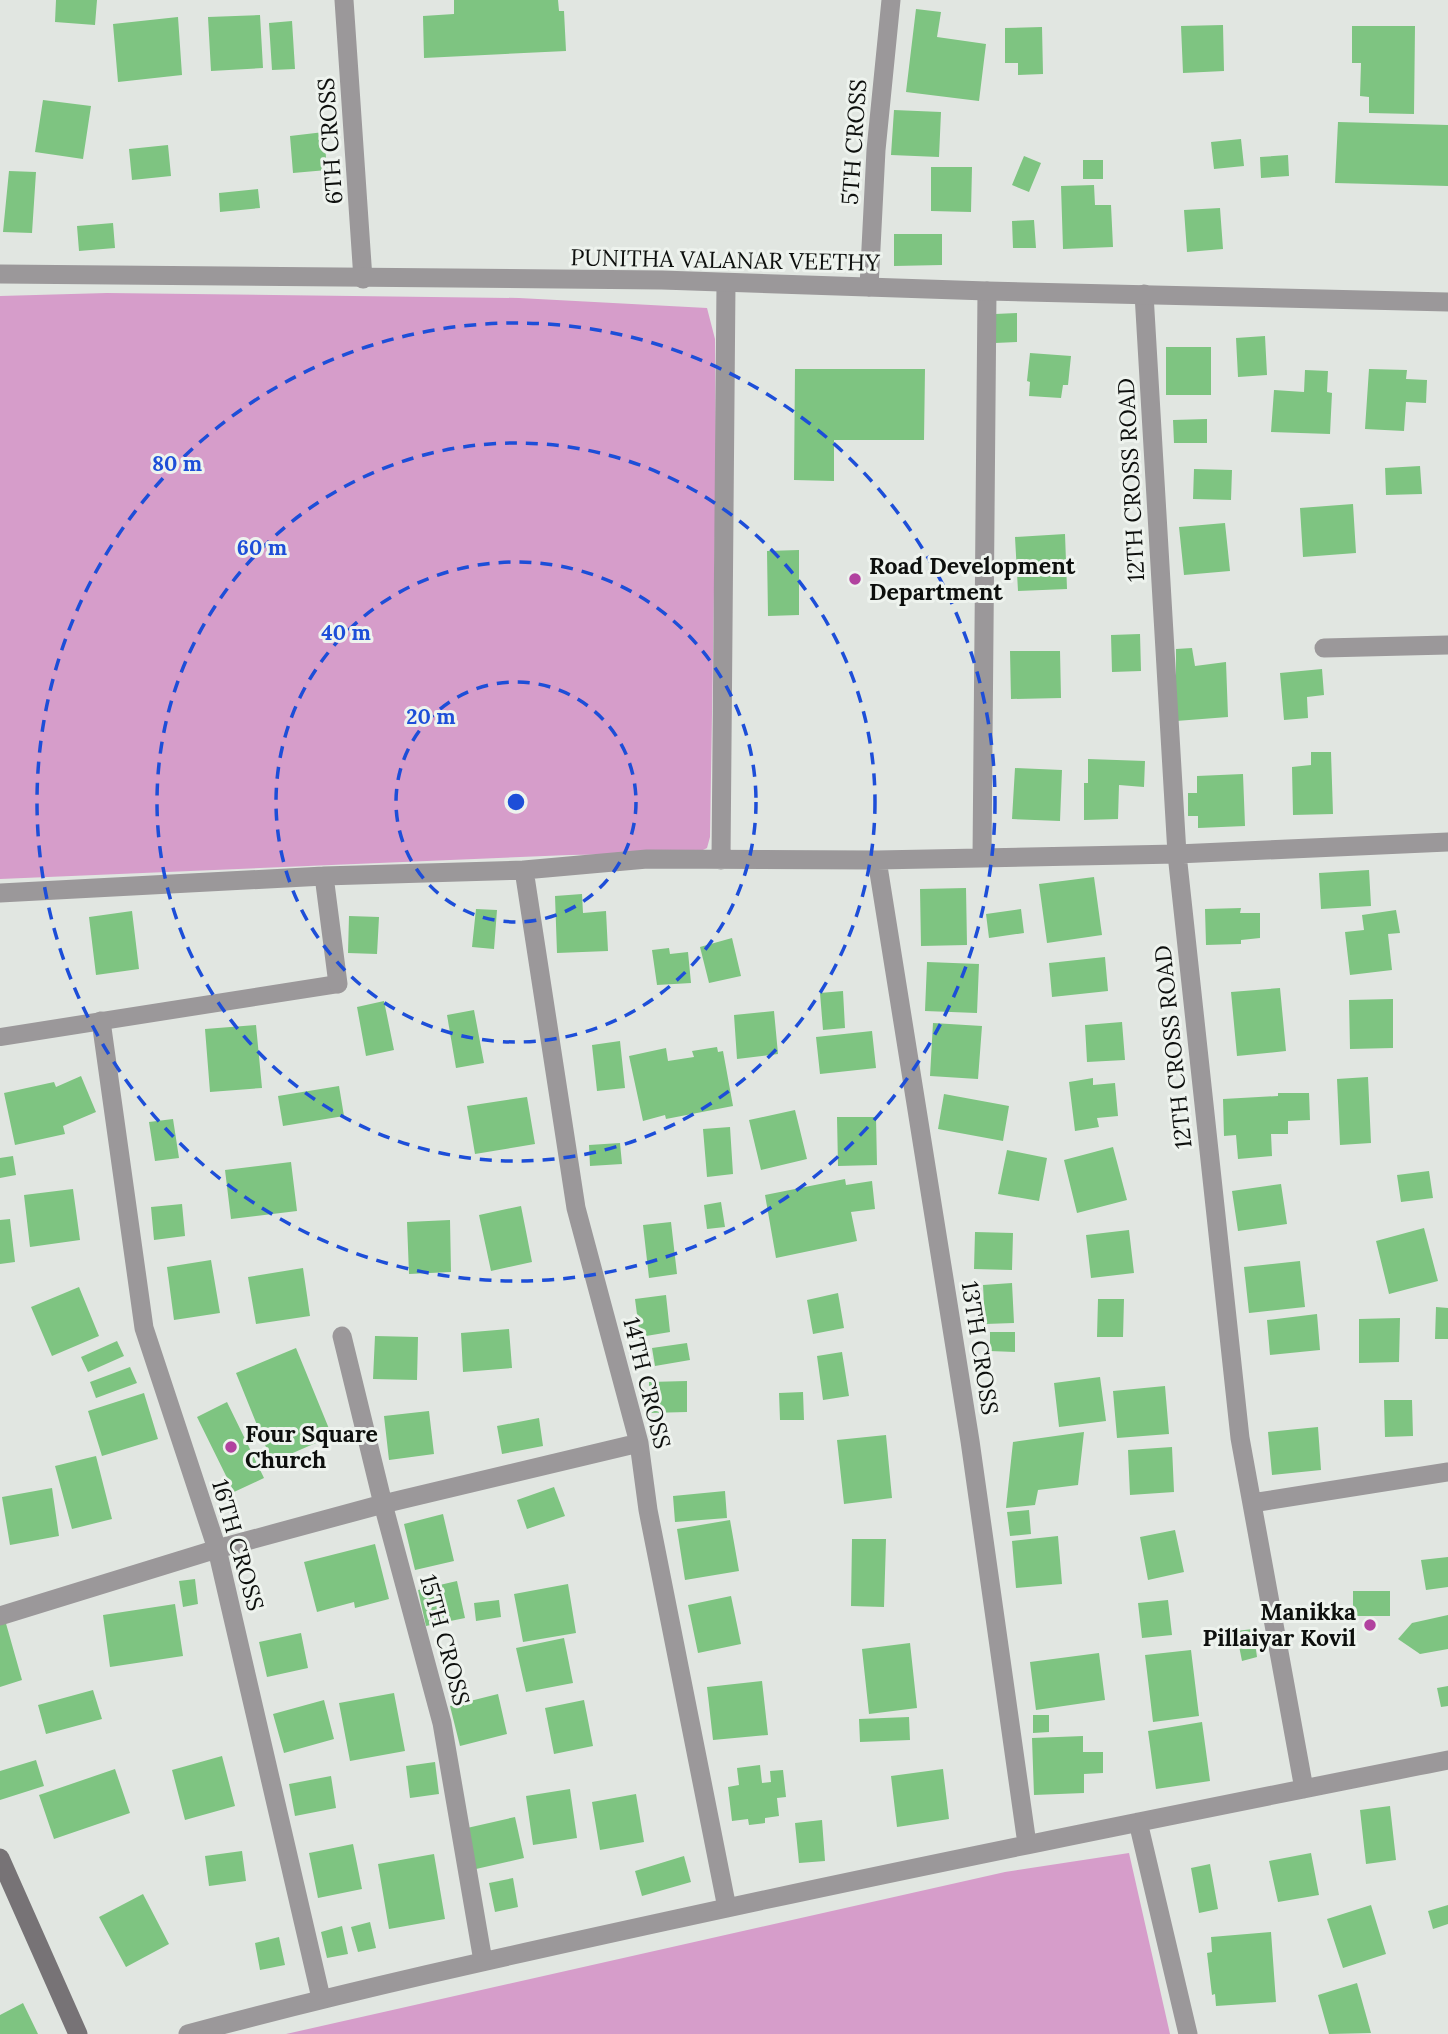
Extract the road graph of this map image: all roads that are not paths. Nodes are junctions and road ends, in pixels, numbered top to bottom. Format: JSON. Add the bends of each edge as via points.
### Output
{"nodes":[{"id":1,"x":344,"y":0,"type":"edge"},
{"id":2,"x":891,"y":0,"type":"edge"},
{"id":3,"x":0,"y":274,"type":"edge"},
{"id":4,"x":363,"y":279,"type":"junction"},
{"id":5,"x":726,"y":283,"type":"junction"},
{"id":6,"x":869,"y":288,"type":"junction"},
{"id":7,"x":987,"y":292,"type":"junction"},
{"id":8,"x":1144,"y":294,"type":"junction"},
{"id":9,"x":1448,"y":302,"type":"edge"},
{"id":10,"x":1448,"y":645,"type":"edge"},
{"id":11,"x":1324,"y":648,"type":"dead end"},
{"id":12,"x":1448,"y":842,"type":"edge"},
{"id":13,"x":1177,"y":854,"type":"junction"},
{"id":14,"x":982,"y":858,"type":"junction"},
{"id":15,"x":721,"y":860,"type":"junction"},
{"id":16,"x":877,"y":860,"type":"junction"},
{"id":17,"x":524,"y":870,"type":"junction"},
{"id":18,"x":324,"y":876,"type":"junction"},
{"id":19,"x":0,"y":893,"type":"edge"},
{"id":20,"x":338,"y":984,"type":"joint"},
{"id":21,"x":101,"y":1021,"type":"junction"},
{"id":22,"x":0,"y":1037,"type":"edge"},
{"id":23,"x":342,"y":1336,"type":"dead end"},
{"id":24,"x":639,"y":1443,"type":"junction"},
{"id":25,"x":1448,"y":1472,"type":"edge"},
{"id":26,"x":1252,"y":1503,"type":"junction"},
{"id":27,"x":383,"y":1504,"type":"junction"},
{"id":28,"x":217,"y":1549,"type":"junction"},
{"id":29,"x":0,"y":1616,"type":"edge"},
{"id":30,"x":1448,"y":1760,"type":"edge"},
{"id":31,"x":1304,"y":1789,"type":"junction"},
{"id":32,"x":1138,"y":1822,"type":"junction"},
{"id":33,"x":1027,"y":1844,"type":"junction"},
{"id":34,"x":0,"y":1858,"type":"edge"},
{"id":35,"x":727,"y":1908,"type":"junction"},
{"id":36,"x":483,"y":1961,"type":"junction"},
{"id":37,"x":321,"y":1998,"type":"junction"},
{"id":38,"x":78,"y":2034,"type":"edge"},
{"id":39,"x":188,"y":2034,"type":"edge"},
{"id":40,"x":1188,"y":2034,"type":"edge"}],
"edges":[{"from":1,"to":4,"type":"street","name":"6TH CROSS"},
{"from":2,"to":6,"type":"street","name":"5TH CROSS","via":[[876,150]]},
{"from":3,"to":4,"type":"street","name":"PUNITHA VALANAR VEETHY"},
{"from":4,"to":5,"type":"street","name":"PUNITHA VALANAR VEETHY"},
{"from":5,"to":6,"type":"street","name":"PUNITHA VALANAR VEETHY"},
{"from":5,"to":15,"type":"street"},
{"from":6,"to":7,"type":"street","name":"PUNITHA VALANAR VEETHY"},
{"from":7,"to":8,"type":"street","name":"PUNITHA VALANAR VEETHY"},
{"from":7,"to":14,"type":"street"},
{"from":8,"to":9,"type":"street","name":"PUNITHA VALANAR VEETHY"},
{"from":8,"to":13,"type":"street","name":"12TH CROSS ROAD"},
{"from":10,"to":11,"type":"street"},
{"from":12,"to":13,"type":"street"},
{"from":13,"to":14,"type":"street"},
{"from":13,"to":26,"type":"street","name":"12TH CROSS ROAD","via":[[1240,1438]]},
{"from":14,"to":16,"type":"street"},
{"from":15,"to":16,"type":"street"},
{"from":15,"to":17,"type":"street","via":[[647,859]]},
{"from":16,"to":33,"type":"street","name":"13TH CROSS","via":[[970,1441]]},
{"from":17,"to":18,"type":"street"},
{"from":17,"to":24,"type":"street","name":"14TH CROSS","via":[[576,1208]]},
{"from":18,"to":19,"type":"street"},
{"from":18,"to":20,"type":"street"},
{"from":20,"to":21,"type":"lane"},
{"from":21,"to":22,"type":"lane"},
{"from":21,"to":28,"type":"street","name":"16TH CROSS","via":[[145,1328]]},
{"from":23,"to":27,"type":"street","name":"15TH CROSS"},
{"from":24,"to":27,"type":"street"},
{"from":24,"to":35,"type":"street","name":"14TH CROSS","via":[[648,1510]]},
{"from":25,"to":26,"type":"street"},
{"from":26,"to":31,"type":"street","name":"12TH CROSS ROAD"},
{"from":27,"to":28,"type":"street"},
{"from":27,"to":36,"type":"street","name":"15TH CROSS","via":[[442,1723]]},
{"from":28,"to":29,"type":"street"},
{"from":28,"to":37,"type":"street","name":"16TH CROSS"},
{"from":30,"to":31,"type":"street"},
{"from":31,"to":32,"type":"street"},
{"from":32,"to":33,"type":"street"},
{"from":32,"to":40,"type":"street"},
{"from":33,"to":35,"type":"street"},
{"from":34,"to":38,"type":"main road"},
{"from":35,"to":36,"type":"street"},
{"from":36,"to":37,"type":"street"},
{"from":37,"to":39,"type":"street"}]}
